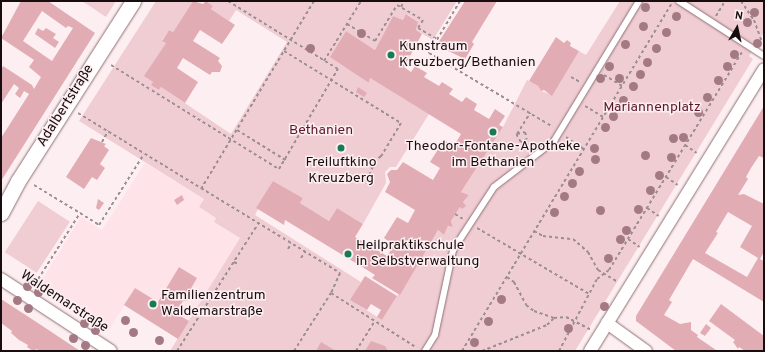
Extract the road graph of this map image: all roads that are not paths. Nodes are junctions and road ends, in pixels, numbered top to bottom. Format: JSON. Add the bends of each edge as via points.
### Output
{"nodes":[{"id":1,"x":133,"y":1,"type":"edge"},
{"id":2,"x":640,"y":1,"type":"edge"},
{"id":3,"x":679,"y":1,"type":"edge"},
{"id":4,"x":764,"y":56,"type":"edge"},
{"id":5,"x":764,"y":69,"type":"edge"},
{"id":6,"x":1,"y":212,"type":"edge"},
{"id":7,"x":1,"y":279,"type":"edge"},
{"id":8,"x":607,"y":323,"type":"junction"},
{"id":9,"x":111,"y":351,"type":"edge"},
{"id":10,"x":425,"y":351,"type":"edge"},
{"id":11,"x":590,"y":351,"type":"edge"},
{"id":12,"x":646,"y":351,"type":"edge"}],
"edges":[{"from":1,"to":6,"type":"street","name":"Adalbertstraße"},
{"from":2,"to":10,"type":"lane","via":[[560,134],[494,187],[454,250],[435,336]]},
{"from":3,"to":4,"type":"lane"},
{"from":5,"to":8,"type":"street"},
{"from":7,"to":9,"type":"street","name":"Waldemarstraße"},
{"from":8,"to":11,"type":"street"},
{"from":8,"to":12,"type":"street"}]}
